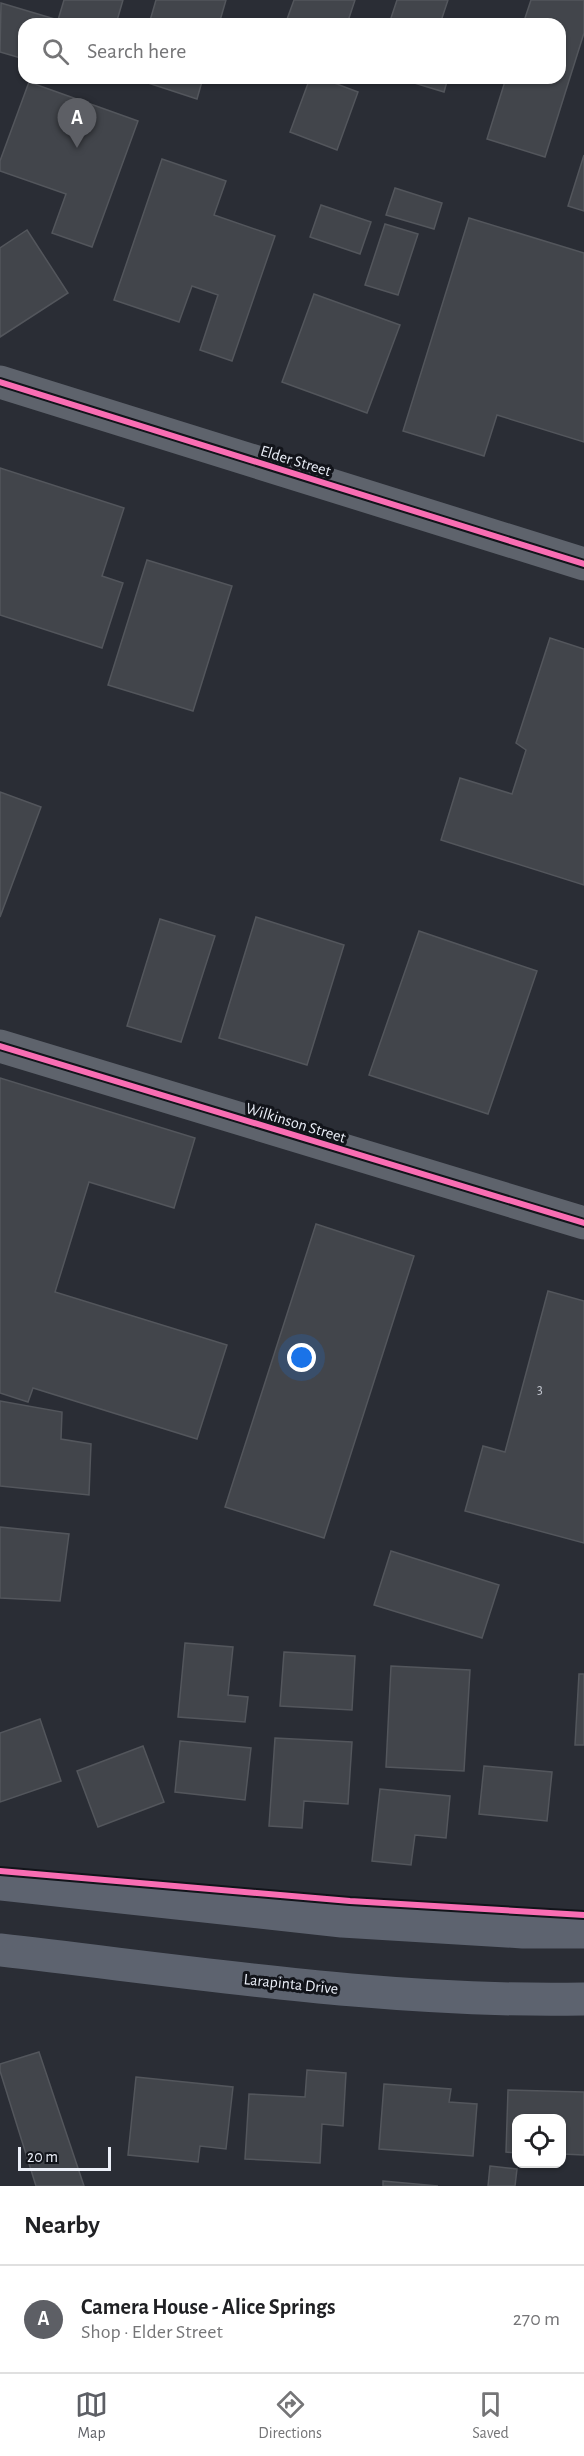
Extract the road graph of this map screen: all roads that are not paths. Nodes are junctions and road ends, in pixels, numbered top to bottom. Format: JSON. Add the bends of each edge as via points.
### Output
{"nodes":[{"id":1,"x":0,"y":382,"type":"edge"},
{"id":2,"x":584,"y":564,"type":"edge"},
{"id":3,"x":0,"y":1046,"type":"edge"},
{"id":4,"x":584,"y":1223,"type":"edge"},
{"id":5,"x":0,"y":1884,"type":"edge"},
{"id":6,"x":584,"y":1932,"type":"edge"},
{"id":7,"x":0,"y":1950,"type":"edge"},
{"id":8,"x":584,"y":1999,"type":"edge"}],
"edges":[{"from":1,"to":2,"type":"street","name":"Elder Street"},
{"from":3,"to":4,"type":"street","name":"Wilkinson Street"},
{"from":5,"to":6,"type":"main road","via":[[342,1921]]},
{"from":7,"to":8,"type":"main road","name":"Larapinta Drive","via":[[402,1995]]}]}
